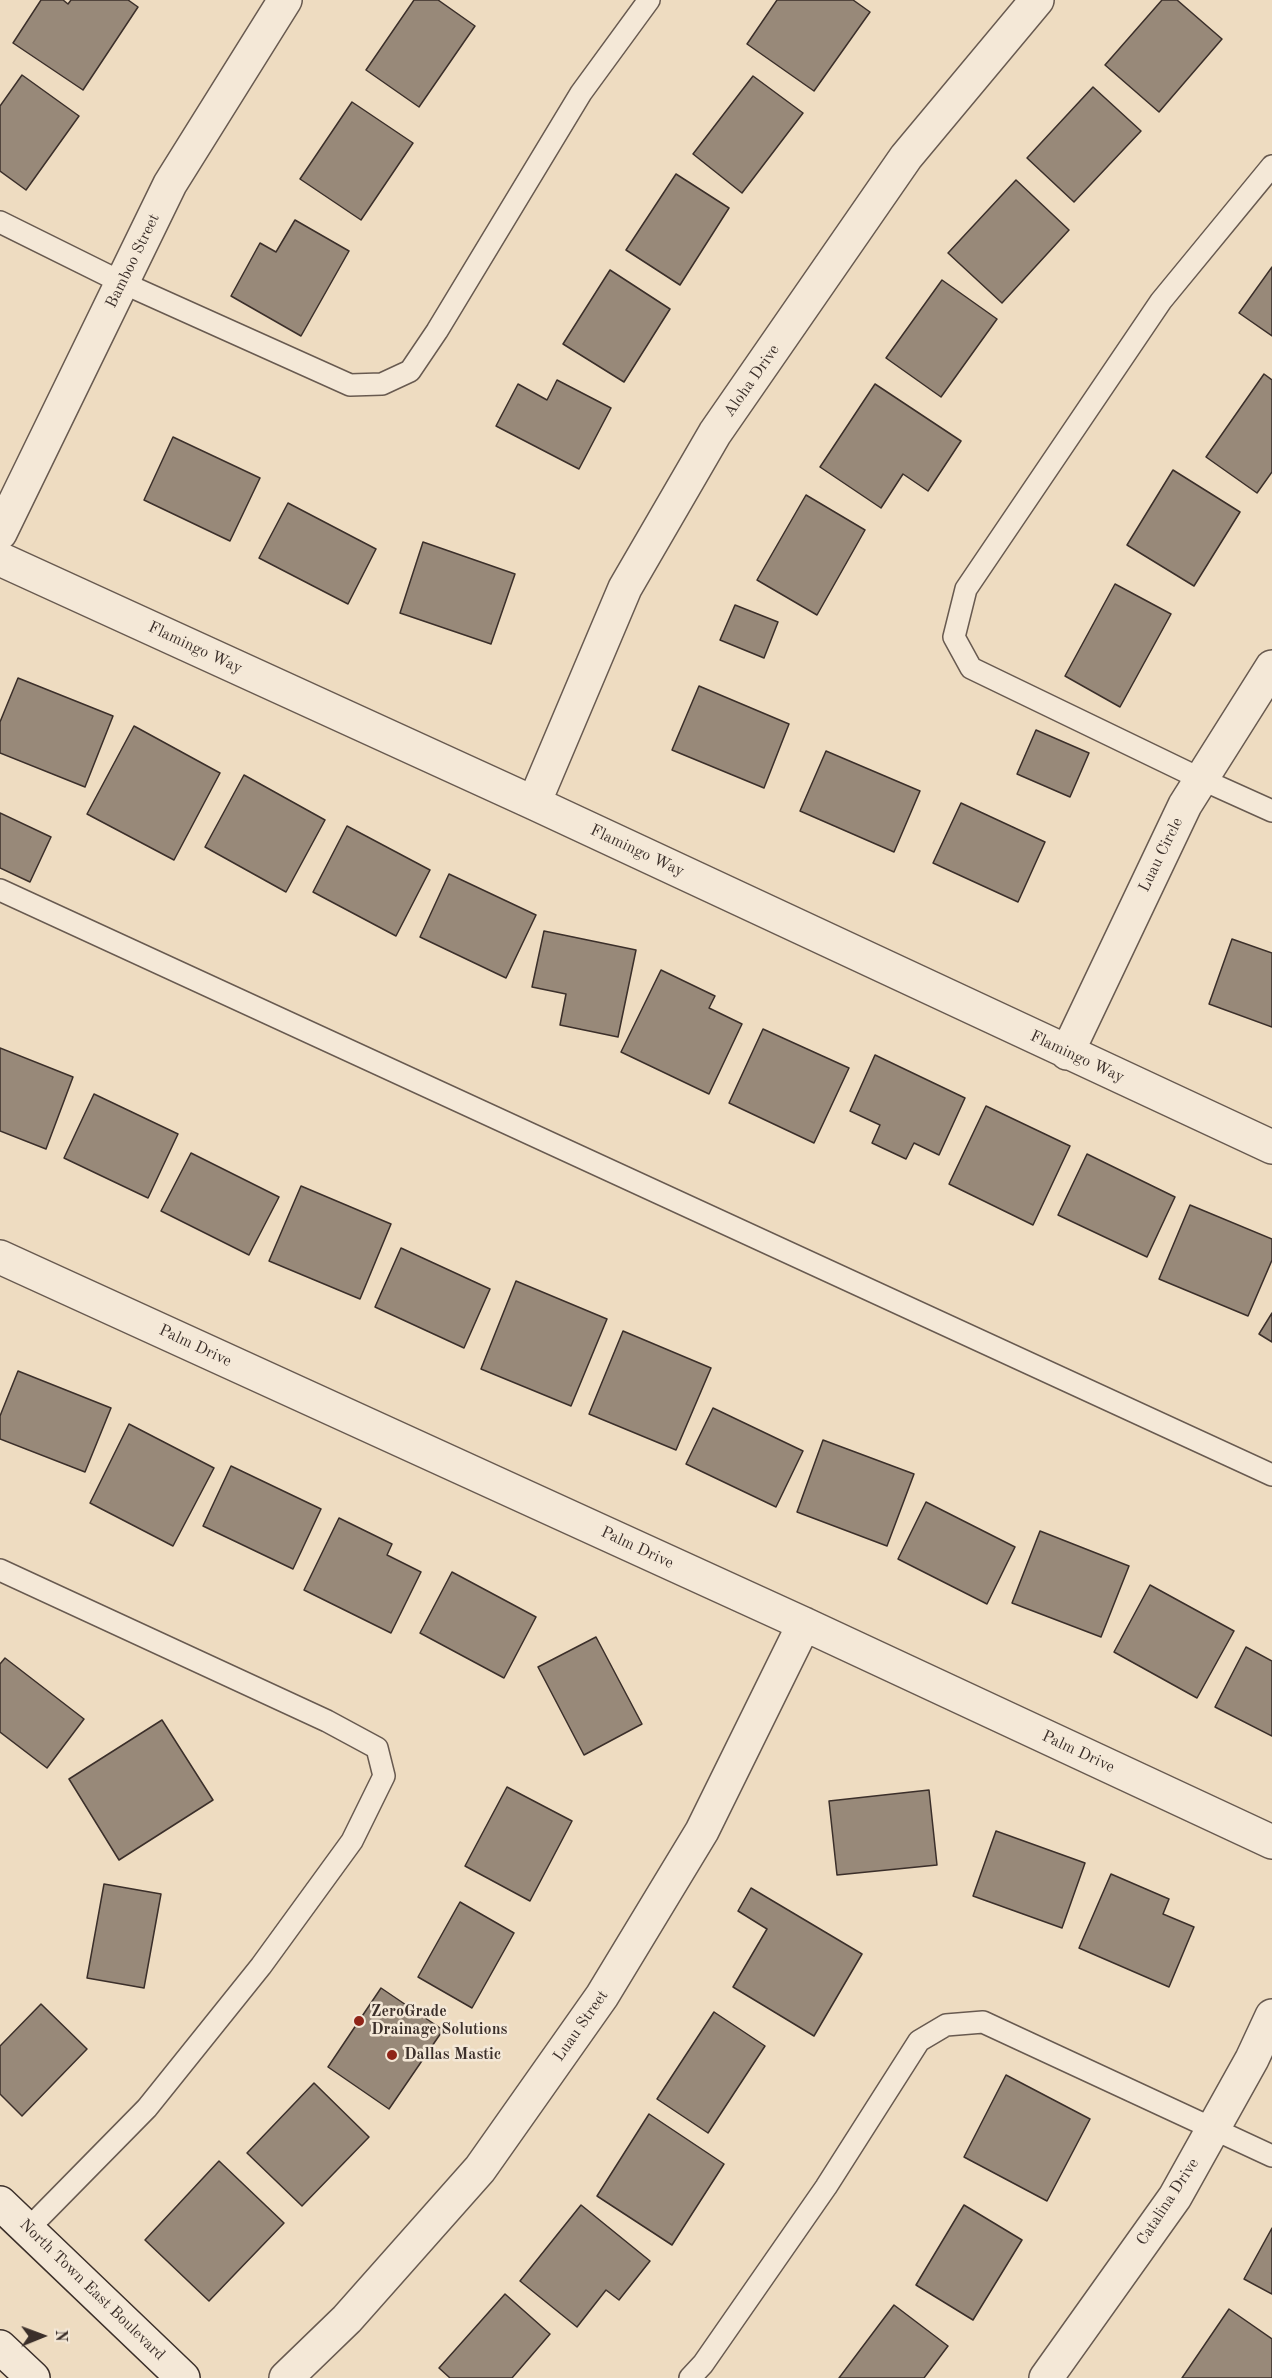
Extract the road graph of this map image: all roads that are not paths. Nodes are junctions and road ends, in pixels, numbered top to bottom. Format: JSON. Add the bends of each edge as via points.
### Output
{"nodes":[{"id":1,"x":285,"y":0,"type":"edge"},
{"id":2,"x":649,"y":0,"type":"edge"},
{"id":3,"x":1037,"y":0,"type":"edge"},
{"id":4,"x":1272,"y":166,"type":"edge"},
{"id":5,"x":0,"y":222,"type":"edge"},
{"id":6,"x":123,"y":283,"type":"junction"},
{"id":7,"x":0,"y":533,"type":"edge"},
{"id":8,"x":0,"y":559,"type":"edge"},
{"id":9,"x":1272,"y":668,"type":"edge"},
{"id":10,"x":1201,"y":779,"type":"junction"},
{"id":11,"x":534,"y":803,"type":"junction"},
{"id":12,"x":1272,"y":810,"type":"edge"},
{"id":13,"x":0,"y":890,"type":"edge"},
{"id":14,"x":1067,"y":1053,"type":"junction"},
{"id":15,"x":1272,"y":1147,"type":"edge"},
{"id":16,"x":0,"y":1257,"type":"edge"},
{"id":17,"x":1272,"y":1476,"type":"edge"},
{"id":18,"x":0,"y":1570,"type":"edge"},
{"id":19,"x":804,"y":1624,"type":"junction"},
{"id":20,"x":1272,"y":1842,"type":"edge"},
{"id":21,"x":1272,"y":2016,"type":"edge"},
{"id":22,"x":1214,"y":2129,"type":"junction"},
{"id":23,"x":1272,"y":2156,"type":"edge"},
{"id":24,"x":0,"y":2203,"type":"edge"},
{"id":25,"x":28,"y":2229,"type":"junction"},
{"id":26,"x":0,"y":2347,"type":"edge"},
{"id":27,"x":33,"y":2378,"type":"edge"},
{"id":28,"x":183,"y":2378,"type":"edge"},
{"id":29,"x":286,"y":2378,"type":"edge"},
{"id":30,"x":690,"y":2378,"type":"edge"},
{"id":31,"x":1046,"y":2378,"type":"edge"}],
"edges":[{"from":1,"to":6,"type":"street","name":"Bamboo Street","via":[[170,184]]},
{"from":2,"to":6,"type":"lane","via":[[581,93],[410,371],[382,384],[350,385]]},
{"from":3,"to":11,"type":"street","name":"Aloha Drive","via":[[906,157],[715,433],[624,588]]},
{"from":4,"to":10,"type":"lane","via":[[1161,301],[966,589],[954,637],[971,668]]},
{"from":5,"to":6,"type":"lane"},
{"from":6,"to":7,"type":"street","name":"Bamboo Street"},
{"from":8,"to":11,"type":"street","name":"Flamingo Way"},
{"from":9,"to":10,"type":"street","name":"Luau Circle"},
{"from":10,"to":12,"type":"lane"},
{"from":10,"to":14,"type":"street","name":"Luau Circle"},
{"from":11,"to":14,"type":"street","name":"Flamingo Way"},
{"from":13,"to":17,"type":"lane"},
{"from":14,"to":15,"type":"street","name":"Flamingo Way"},
{"from":16,"to":19,"type":"street","name":"Palm Drive"},
{"from":18,"to":25,"type":"lane","via":[[327,1721],[377,1748],[384,1776],[352,1841],[261,1966],[147,2108]]},
{"from":19,"to":20,"type":"street","name":"Palm Drive"},
{"from":19,"to":29,"type":"street","name":"Luau Street","via":[[702,1831],[602,1996],[480,2169],[347,2319]]},
{"from":21,"to":22,"type":"street","name":"Catalina Drive"},
{"from":22,"to":23,"type":"lane"},
{"from":22,"to":30,"type":"lane","via":[[983,2022],[946,2025],[919,2041],[826,2187]]},
{"from":22,"to":31,"type":"street","name":"Catalina Drive","via":[[1175,2197]]},
{"from":24,"to":25,"type":"street","name":"North Town East Boulevard"},
{"from":25,"to":28,"type":"street","name":"North Town East Boulevard"},
{"from":26,"to":27,"type":"street"}]}
